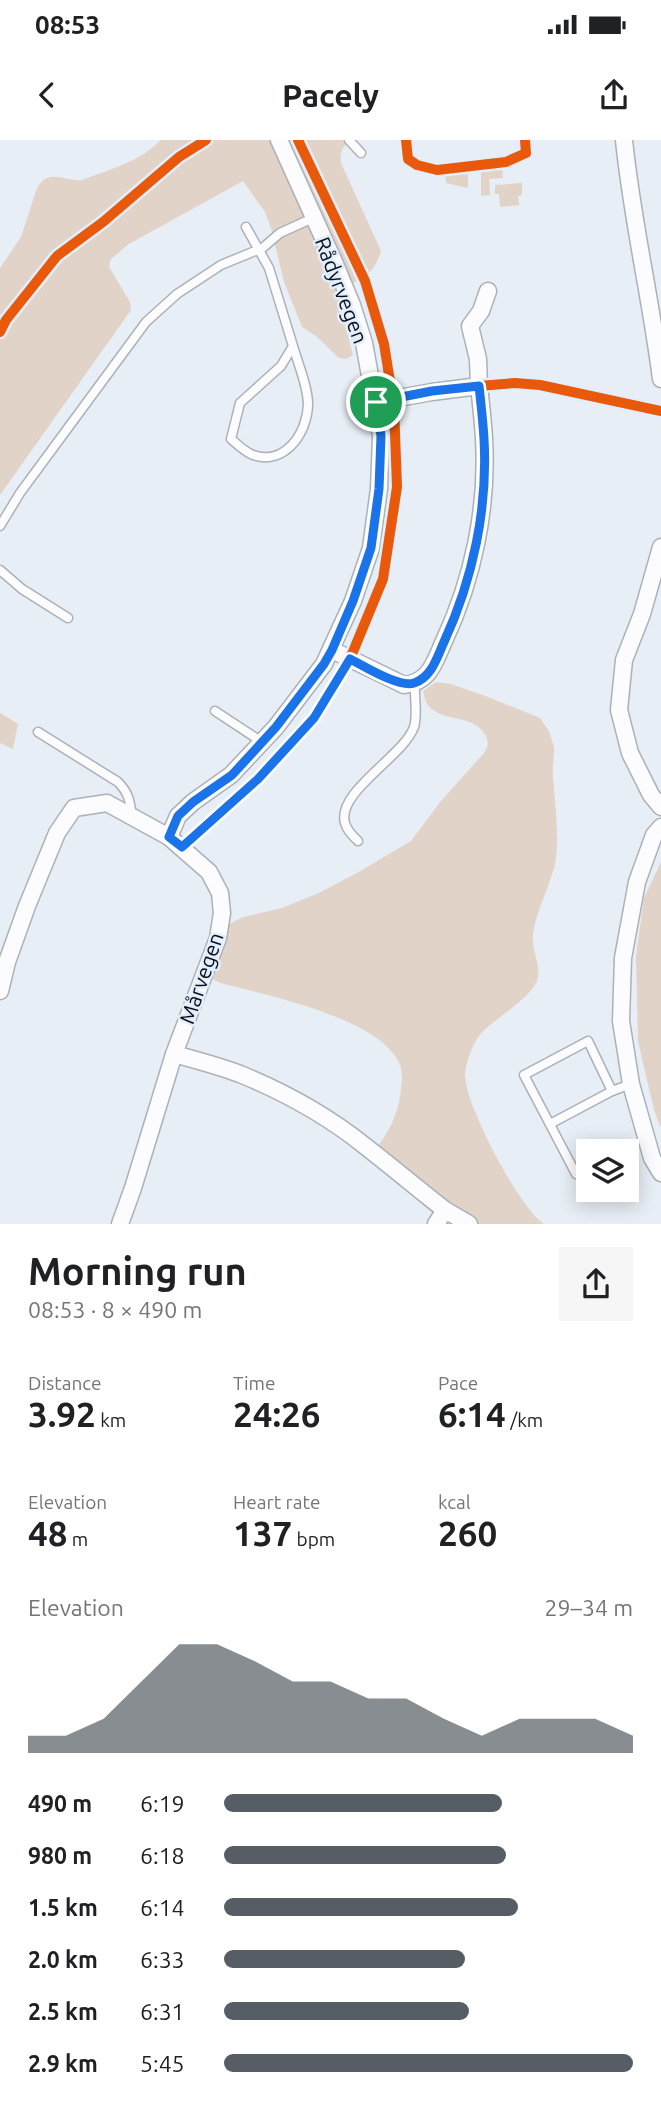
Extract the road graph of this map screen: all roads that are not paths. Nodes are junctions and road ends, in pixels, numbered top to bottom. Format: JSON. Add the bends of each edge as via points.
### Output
{"nodes":[{"id":1,"x":279,"y":140,"type":"edge"},
{"id":2,"x":349,"y":140,"type":"edge"},
{"id":3,"x":624,"y":140,"type":"edge"},
{"id":4,"x":361,"y":153,"type":"dead end"},
{"id":5,"x":313,"y":218,"type":"junction"},
{"id":6,"x":246,"y":227,"type":"dead end"},
{"id":7,"x":259,"y":251,"type":"junction"},
{"id":8,"x":488,"y":290,"type":"dead end"},
{"id":9,"x":293,"y":346,"type":"junction"},
{"id":10,"x":661,"y":379,"type":"edge"},
{"id":11,"x":479,"y":386,"type":"junction"},
{"id":12,"x":376,"y":402,"type":"junction"},
{"id":13,"x":0,"y":526,"type":"edge"},
{"id":14,"x":661,"y":547,"type":"edge"},
{"id":15,"x":0,"y":570,"type":"edge"},
{"id":16,"x":68,"y":618,"type":"dead end"},
{"id":17,"x":332,"y":650,"type":"junction"},
{"id":18,"x":415,"y":683,"type":"junction"},
{"id":19,"x":215,"y":711,"type":"dead end"},
{"id":20,"x":37,"y":732,"type":"dead end"},
{"id":21,"x":262,"y":742,"type":"junction"},
{"id":22,"x":661,"y":807,"type":"edge"},
{"id":23,"x":132,"y":817,"type":"junction"},
{"id":24,"x":661,"y":827,"type":"edge"},
{"id":25,"x":169,"y":837,"type":"junction"},
{"id":26,"x":358,"y":841,"type":"dead end"},
{"id":27,"x":0,"y":992,"type":"edge"},
{"id":28,"x":174,"y":1054,"type":"junction"},
{"id":29,"x":631,"y":1084,"type":"junction"},
{"id":30,"x":612,"y":1091,"type":"junction"},
{"id":31,"x":550,"y":1124,"type":"junction"},
{"id":32,"x":661,"y":1173,"type":"edge"},
{"id":33,"x":576,"y":1174,"type":"dead end"},
{"id":34,"x":445,"y":1210,"type":"junction"},
{"id":35,"x":120,"y":1224,"type":"edge"},
{"id":36,"x":436,"y":1224,"type":"edge"},
{"id":37,"x":470,"y":1224,"type":"edge"}],
"edges":[{"from":1,"to":5,"type":"street","name":"Rådyrvegen"},
{"from":2,"to":4,"type":"lane"},
{"from":3,"to":10,"type":"street"},
{"from":5,"to":7,"type":"lane","via":[[280,233]]},
{"from":5,"to":12,"type":"street","name":"Rådyrvegen","via":[[352,305]]},
{"from":6,"to":7,"type":"lane"},
{"from":7,"to":9,"type":"lane","via":[[269,268]]},
{"from":7,"to":13,"type":"lane","via":[[221,265],[177,294],[146,322]]},
{"from":8,"to":11,"type":"street","via":[[470,326]]},
{"from":9,"to":9,"type":"lane","via":[[281,366],[240,403],[231,439],[251,454],[270,458],[289,449],[305,427],[308,402]]},
{"from":11,"to":12,"type":"street"},
{"from":11,"to":18,"type":"street","via":[[484,441],[476,551],[430,673]]},
{"from":12,"to":17,"type":"street","name":"Rådyrvegen","via":[[381,436],[371,548]]},
{"from":14,"to":22,"type":"street","via":[[624,660],[619,710],[630,753]]},
{"from":15,"to":16,"type":"lane"},
{"from":17,"to":18,"type":"street","via":[[404,685]]},
{"from":17,"to":21,"type":"street","name":"Rådyrvegen"},
{"from":18,"to":26,"type":"lane","via":[[414,728],[363,783],[345,811],[347,829]]},
{"from":19,"to":21,"type":"lane"},
{"from":20,"to":23,"type":"lane","via":[[118,782],[130,799]]},
{"from":21,"to":25,"type":"street","name":"Rådyrvegen","via":[[232,775],[178,816]]},
{"from":23,"to":25,"type":"street","name":"Mårvegen"},
{"from":23,"to":27,"type":"street","name":"Mårvegen","via":[[107,803],[74,808],[57,833],[27,906]]},
{"from":24,"to":29,"type":"street","via":[[637,882],[622,958],[621,1021]]},
{"from":25,"to":28,"type":"street","name":"Mårvegen","via":[[209,872],[220,893],[222,913],[218,938]]},
{"from":28,"to":34,"type":"street","via":[[240,1074],[308,1108],[364,1145]]},
{"from":28,"to":35,"type":"street","name":"Mårvegen"},
{"from":29,"to":30,"type":"lane"},
{"from":29,"to":32,"type":"street","via":[[652,1158]]},
{"from":30,"to":31,"type":"lane"},
{"from":30,"to":31,"type":"lane","via":[[587,1041],[524,1075]]},
{"from":31,"to":33,"type":"lane"},
{"from":34,"to":36,"type":"street"},
{"from":34,"to":37,"type":"street"}]}
